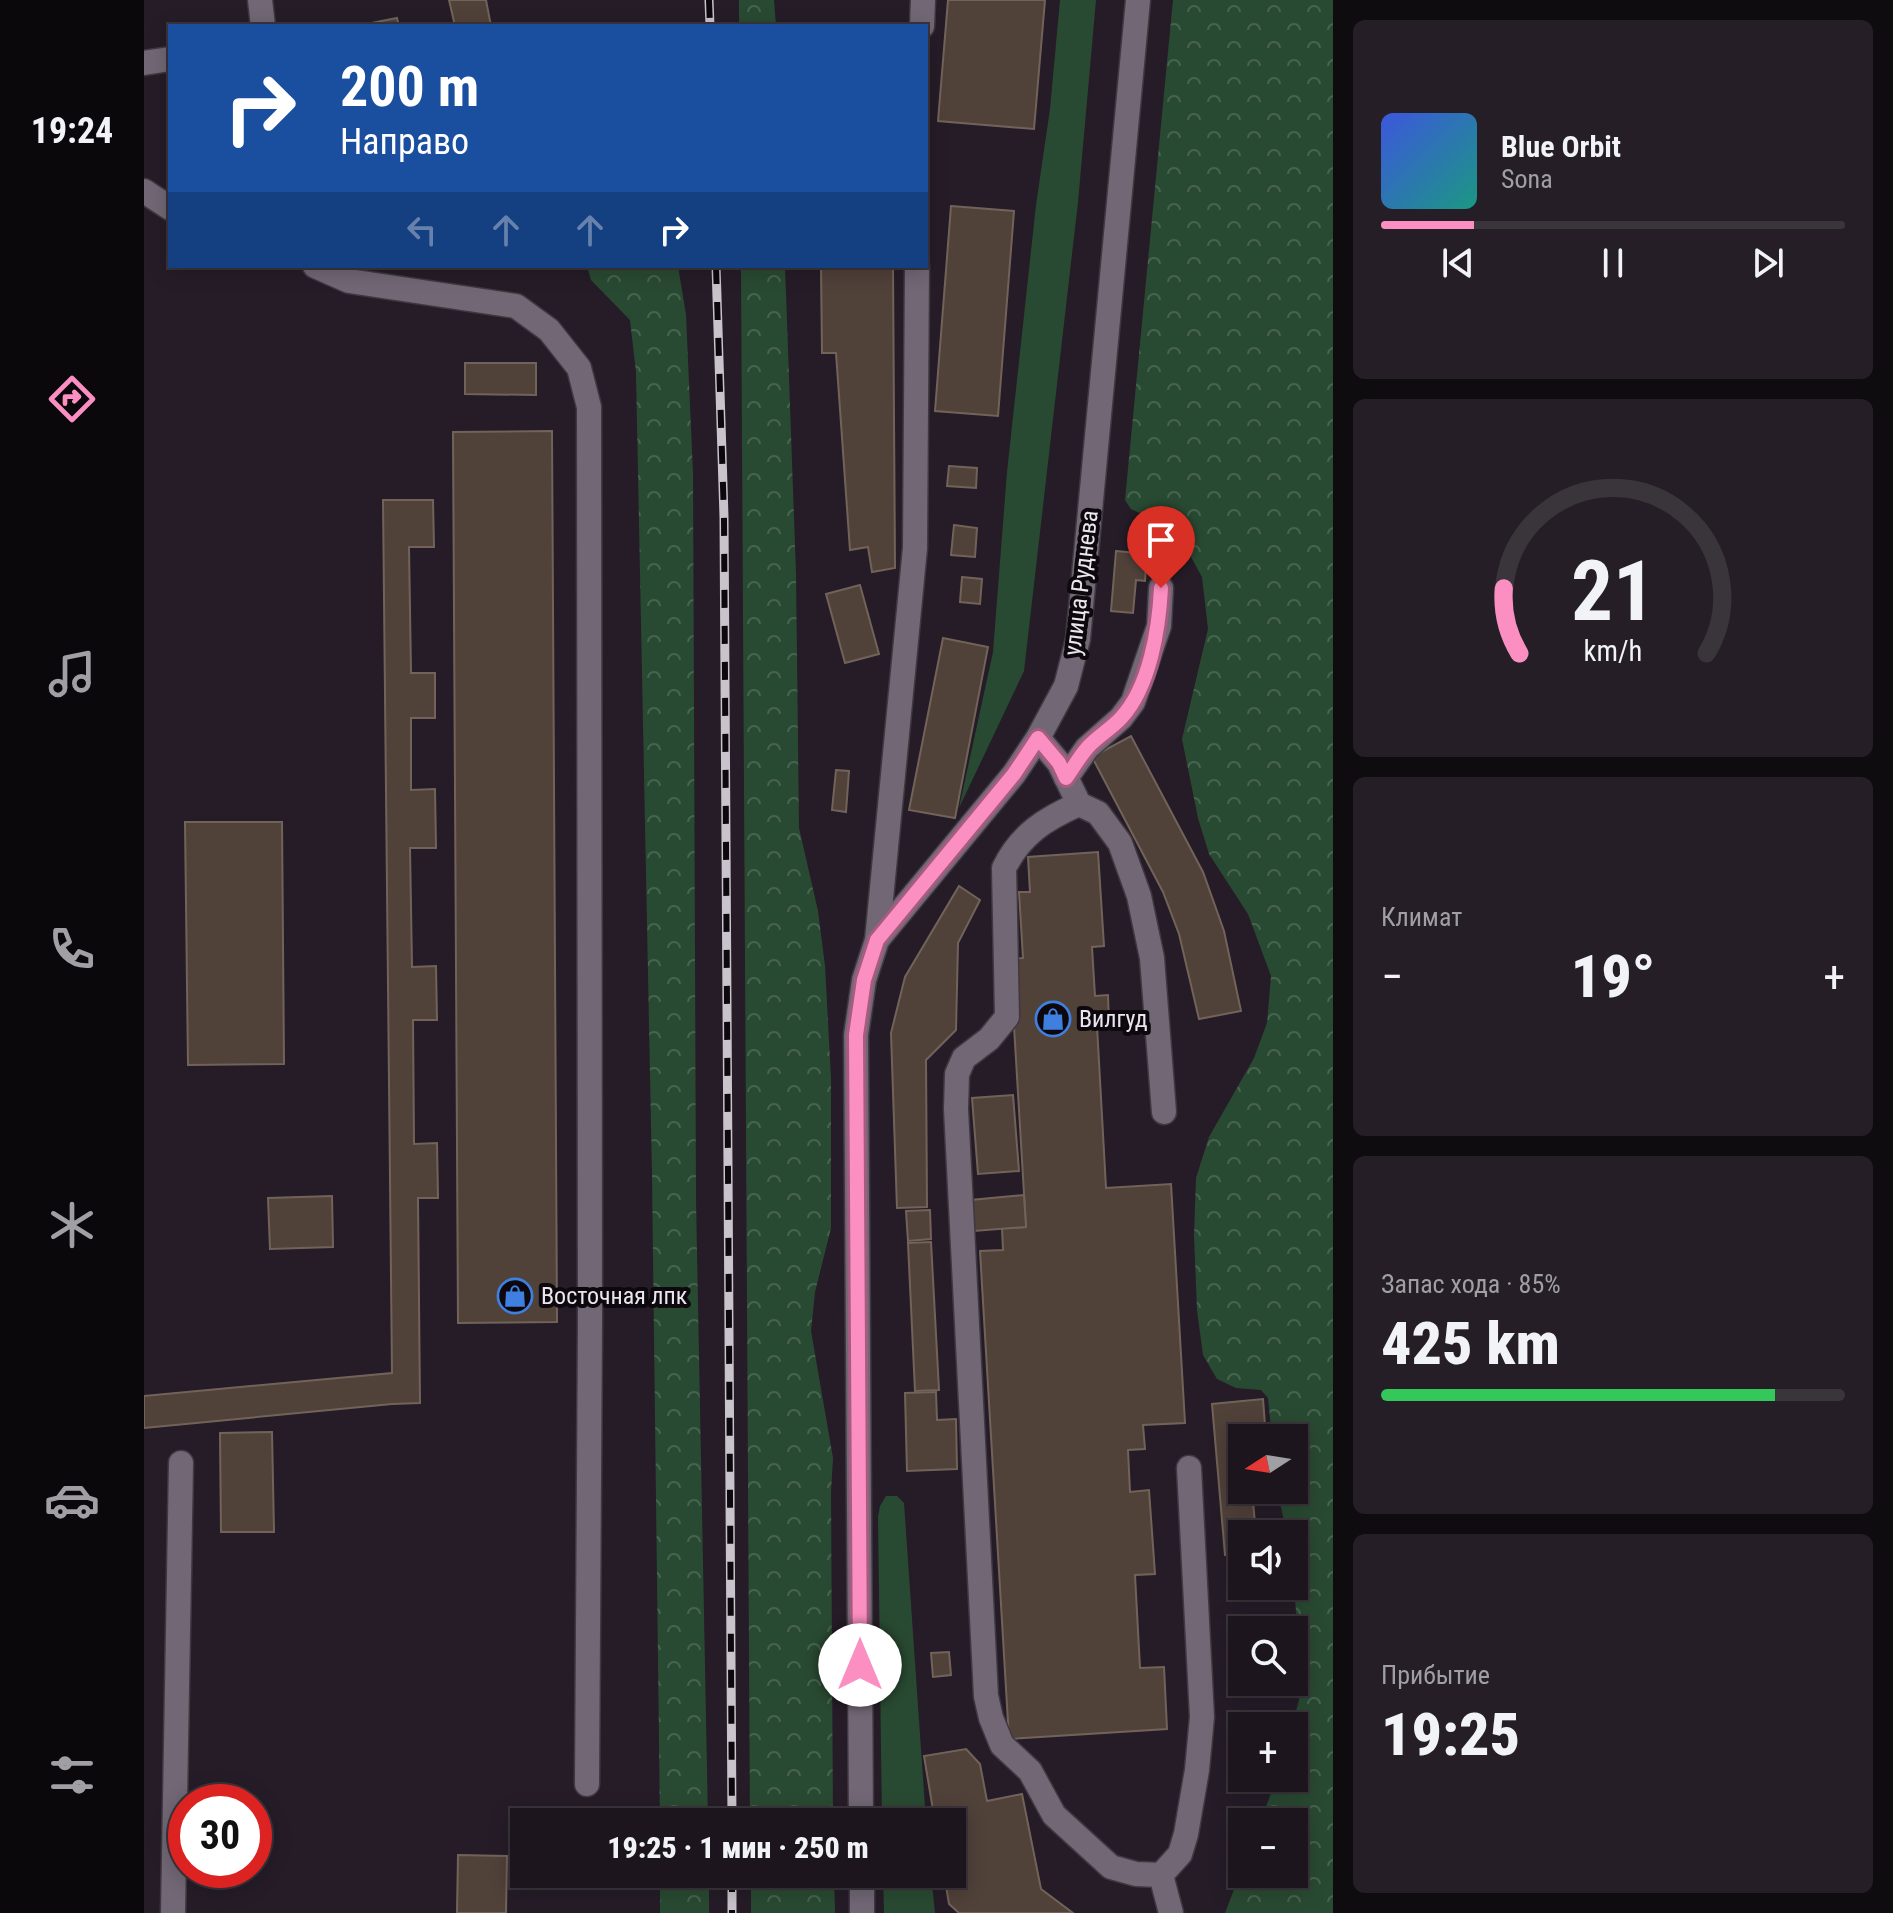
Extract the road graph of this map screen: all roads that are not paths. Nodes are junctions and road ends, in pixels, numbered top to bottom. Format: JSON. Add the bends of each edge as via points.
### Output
{"nodes":[{"id":1,"x":260,"y":0,"type":"edge"},
{"id":2,"x":923,"y":0,"type":"edge"},
{"id":3,"x":1138,"y":0,"type":"edge"},
{"id":4,"x":263,"y":24,"type":"edge"},
{"id":5,"x":922,"y":24,"type":"edge"},
{"id":6,"x":168,"y":59,"type":"edge"},
{"id":7,"x":144,"y":63,"type":"edge"},
{"id":8,"x":144,"y":191,"type":"edge"},
{"id":9,"x":168,"y":207,"type":"edge"},
{"id":10,"x":320,"y":268,"type":"edge"},
{"id":11,"x":917,"y":268,"type":"edge"},
{"id":12,"x":1161,"y":588,"type":"dead end"},
{"id":13,"x":1038,"y":738,"type":"junction"},
{"id":14,"x":1066,"y":778,"type":"junction"},
{"id":15,"x":1079,"y":804,"type":"junction"},
{"id":16,"x":877,"y":940,"type":"junction"},
{"id":17,"x":1164,"y":1112,"type":"dead end"},
{"id":18,"x":181,"y":1463,"type":"dead end"},
{"id":19,"x":1189,"y":1468,"type":"dead end"},
{"id":20,"x":587,"y":1784,"type":"dead end"},
{"id":21,"x":861,"y":1808,"type":"edge"},
{"id":22,"x":1161,"y":1875,"type":"junction"},
{"id":23,"x":862,"y":1888,"type":"edge"},
{"id":24,"x":173,"y":1913,"type":"edge"},
{"id":25,"x":862,"y":1913,"type":"edge"},
{"id":26,"x":1171,"y":1913,"type":"edge"}],
"edges":[{"from":1,"to":4,"type":"street"},
{"from":2,"to":5,"type":"street"},
{"from":3,"to":13,"type":"street","name":"улица Руднева","via":[[1078,639],[1066,686]]},
{"from":6,"to":7,"type":"street"},
{"from":8,"to":9,"type":"street"},
{"from":10,"to":20,"type":"street","via":[[349,281],[516,306],[549,330],[579,368],[589,407]]},
{"from":11,"to":16,"type":"street","via":[[915,548]]},
{"from":12,"to":14,"type":"street","via":[[1159,626],[1133,702],[1087,748]]},
{"from":13,"to":14,"type":"street"},
{"from":13,"to":16,"type":"street","name":"улица Руднева"},
{"from":14,"to":15,"type":"street"},
{"from":15,"to":17,"type":"street","via":[[1098,813],[1120,843],[1139,896],[1152,958]]},
{"from":15,"to":22,"type":"street","via":[[1052,816],[1015,846],[1004,868],[1007,1017],[964,1058],[957,1074],[986,1696],[1002,1745],[1030,1771],[1054,1815],[1111,1867]]},
{"from":16,"to":21,"type":"street","name":"улица Руднева","via":[[864,980],[856,1035]]},
{"from":18,"to":24,"type":"street"},
{"from":19,"to":22,"type":"street","via":[[1202,1717],[1186,1834],[1180,1854]]},
{"from":22,"to":26,"type":"street"},
{"from":23,"to":25,"type":"street"}]}
